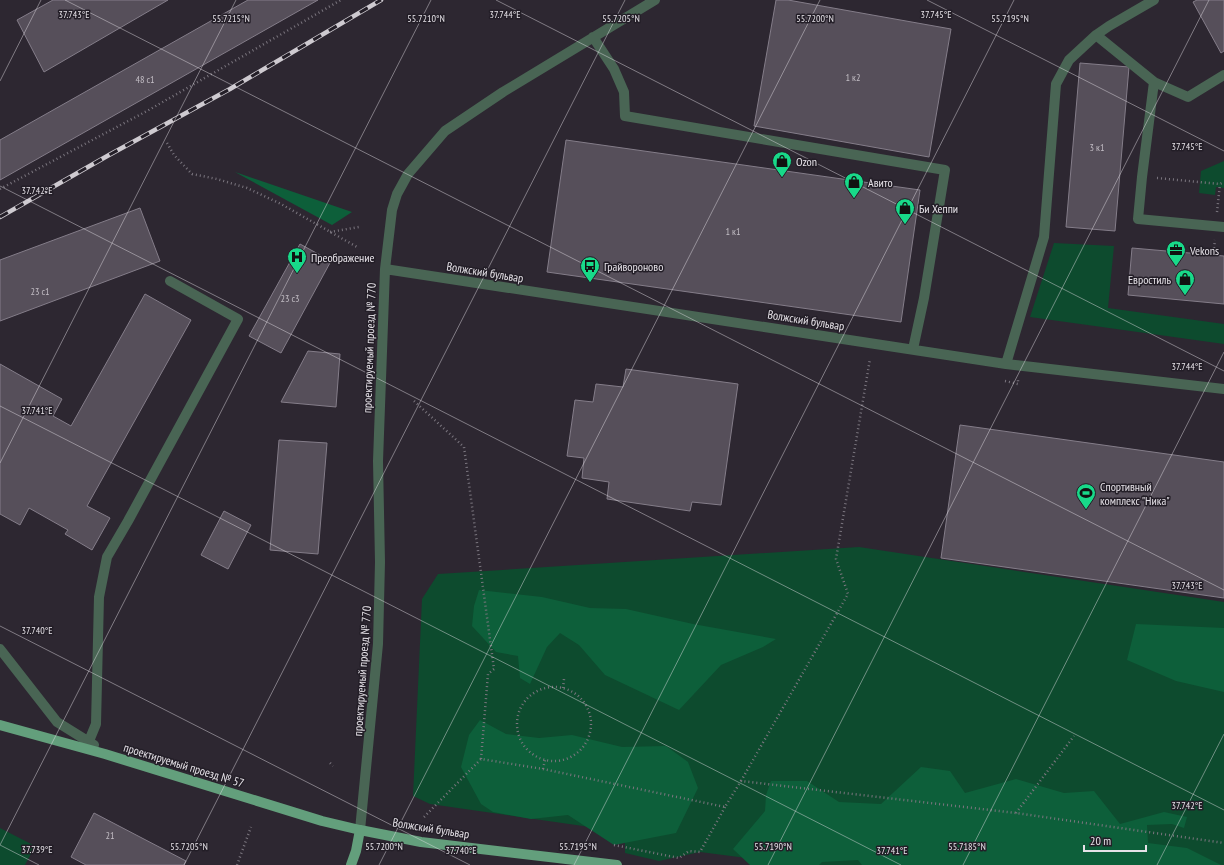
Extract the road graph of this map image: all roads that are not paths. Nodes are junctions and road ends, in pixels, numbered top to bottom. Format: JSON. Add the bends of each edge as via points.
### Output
{"nodes":[{"id":1,"x":655,"y":0,"type":"edge"},
{"id":2,"x":1154,"y":0,"type":"edge"},
{"id":3,"x":1096,"y":35,"type":"junction"},
{"id":4,"x":593,"y":37,"type":"junction"},
{"id":5,"x":1224,"y":75,"type":"edge"},
{"id":6,"x":1154,"y":82,"type":"junction"},
{"id":7,"x":1224,"y":227,"type":"edge"},
{"id":8,"x":385,"y":269,"type":"junction"},
{"id":9,"x":170,"y":282,"type":"dead end"},
{"id":10,"x":913,"y":349,"type":"junction"},
{"id":11,"x":1006,"y":364,"type":"junction"},
{"id":12,"x":1224,"y":389,"type":"edge"},
{"id":13,"x":0,"y":649,"type":"edge"},
{"id":14,"x":0,"y":725,"type":"edge"},
{"id":15,"x":89,"y":741,"type":"junction"},
{"id":16,"x":105,"y":754,"type":"junction"},
{"id":17,"x":360,"y":830,"type":"junction"},
{"id":18,"x":351,"y":865,"type":"edge"},
{"id":19,"x":617,"y":865,"type":"edge"}],
"edges":[{"from":1,"to":4,"type":"street","name":"проектируемый проезд № 770"},
{"from":2,"to":3,"type":"street"},
{"from":3,"to":6,"type":"street"},
{"from":3,"to":11,"type":"street","via":[[1069,60],[1056,84],[1044,237]]},
{"from":4,"to":8,"type":"street","name":"проектируемый проезд № 770","via":[[503,92],[441,136],[408,174],[397,194],[392,210]]},
{"from":4,"to":10,"type":"street","via":[[614,69],[624,92],[625,116],[945,170]]},
{"from":5,"to":6,"type":"street","via":[[1188,97]]},
{"from":6,"to":7,"type":"street","via":[[1138,219]]},
{"from":8,"to":10,"type":"street","name":"Волжский бульвар"},
{"from":8,"to":17,"type":"street","name":"проектируемый проезд № 770","via":[[378,461],[378,644]]},
{"from":9,"to":15,"type":"street","via":[[238,319],[107,557],[99,597],[96,724]]},
{"from":10,"to":11,"type":"street","name":"Волжский бульвар"},
{"from":11,"to":12,"type":"street","name":"Волжский бульвар"},
{"from":13,"to":15,"type":"street","via":[[57,722]]},
{"from":14,"to":16,"type":"main road","name":"проектируемый проезд № 57"},
{"from":15,"to":16,"type":"street"},
{"from":16,"to":17,"type":"main road","name":"проектируемый проезд № 57","via":[[322,821]]},
{"from":17,"to":18,"type":"main road"},
{"from":17,"to":19,"type":"main road","name":"Волжский бульвар","via":[[421,842]]}]}
